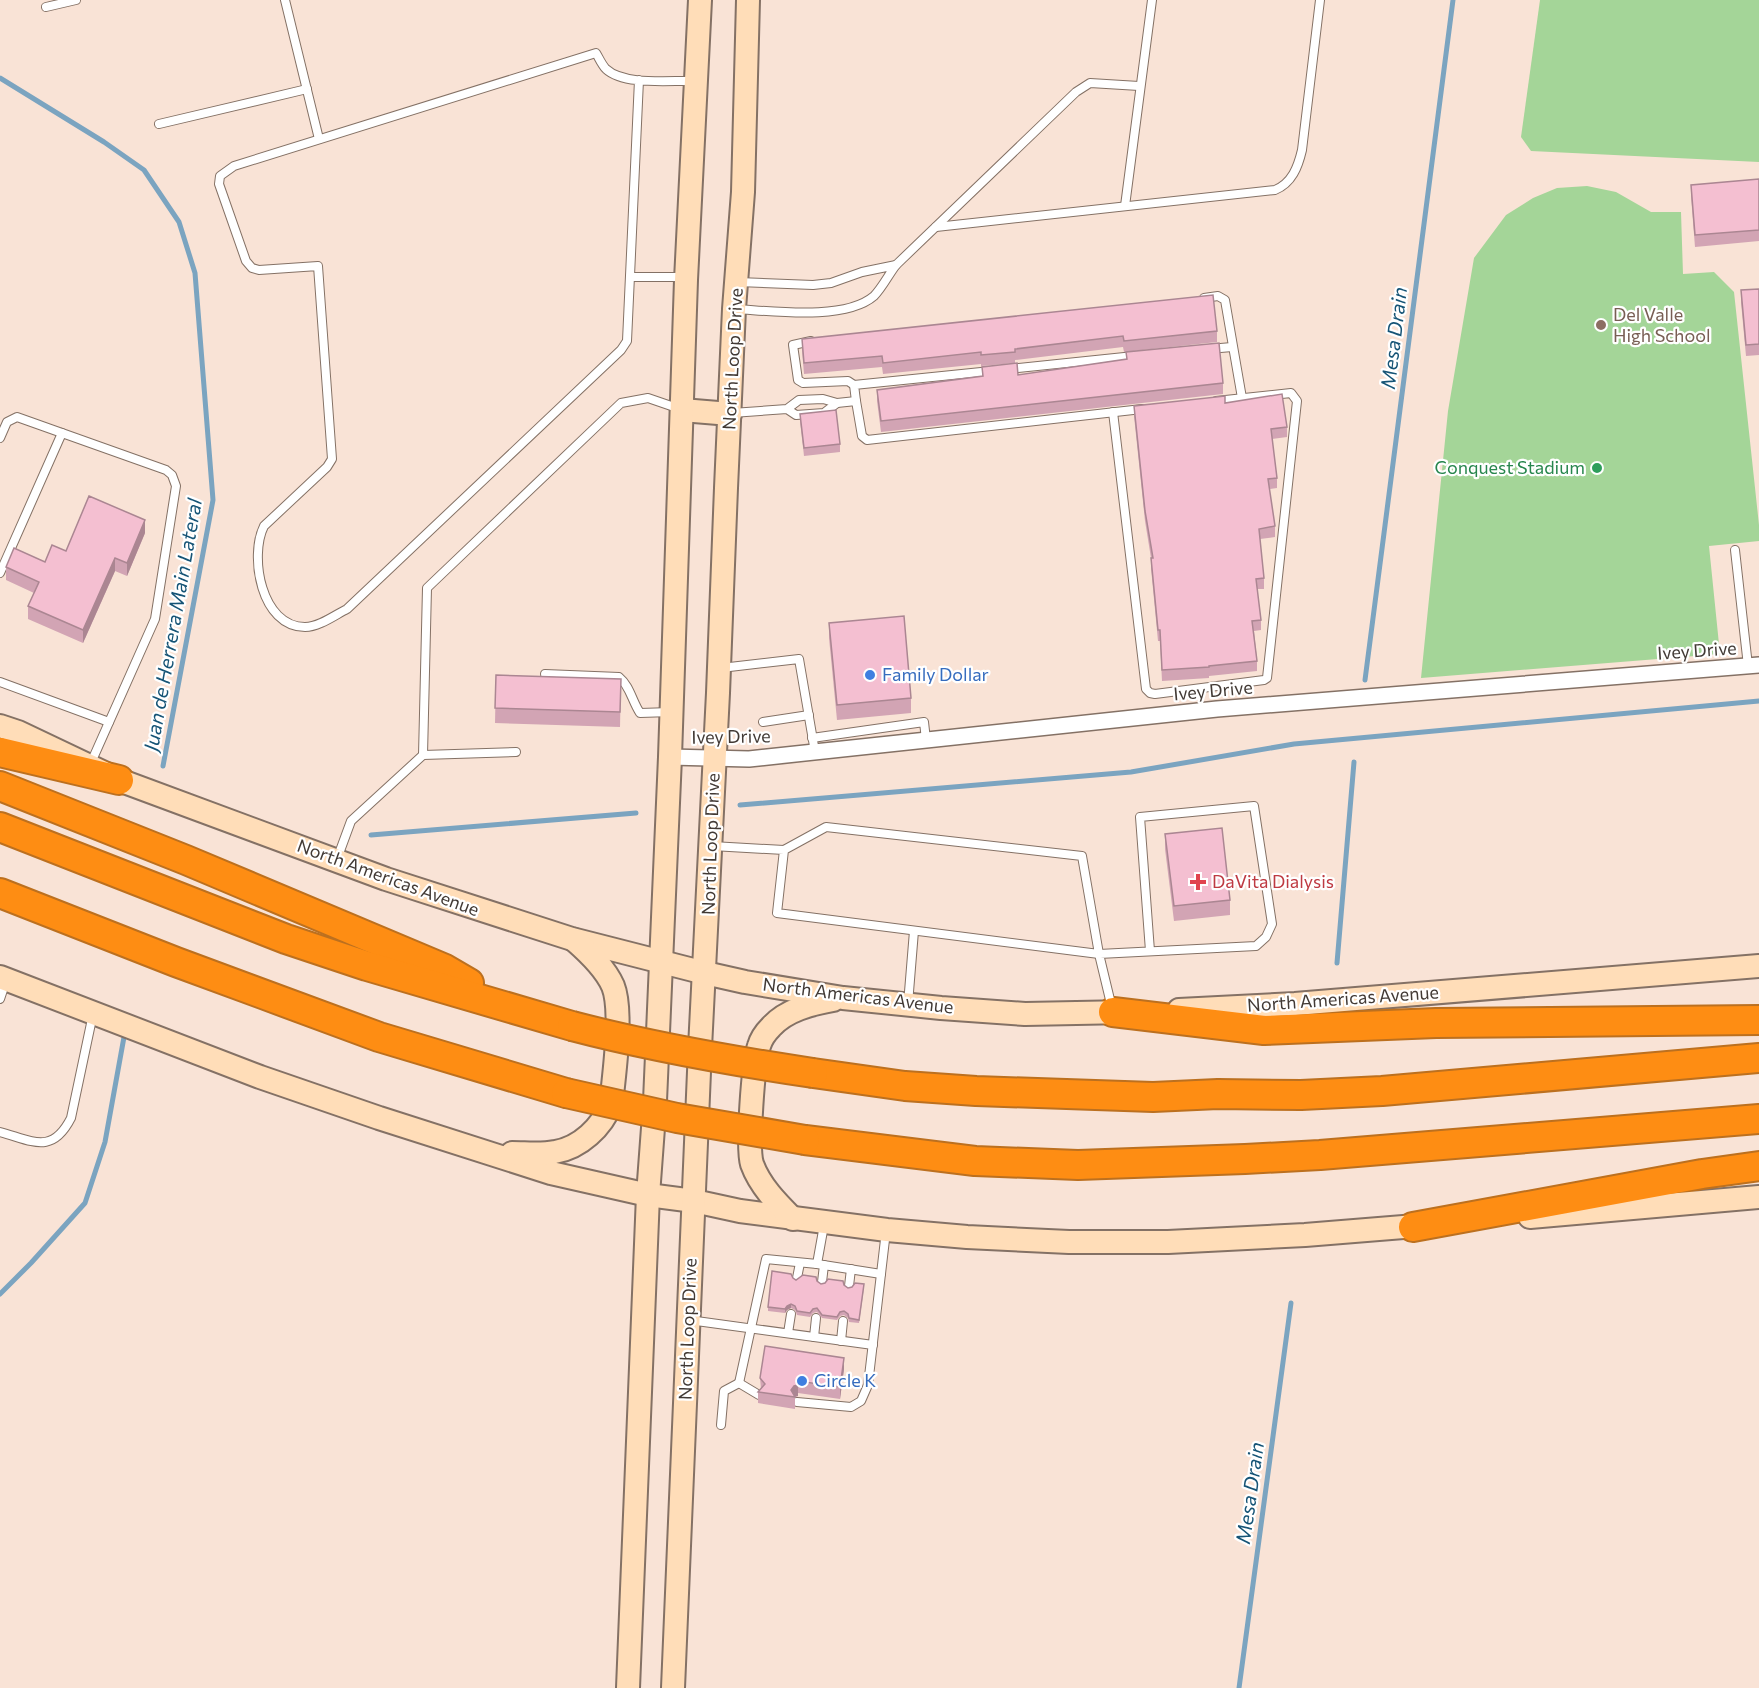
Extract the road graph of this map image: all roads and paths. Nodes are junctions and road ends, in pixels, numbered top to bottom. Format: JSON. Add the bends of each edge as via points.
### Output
{"nodes":[{"id":1,"x":76,"y":0,"type":"edge"},
{"id":2,"x":285,"y":0,"type":"edge"},
{"id":3,"x":700,"y":0,"type":"edge"},
{"id":4,"x":748,"y":0,"type":"edge"},
{"id":5,"x":1152,"y":0,"type":"edge"},
{"id":6,"x":1320,"y":0,"type":"edge"},
{"id":7,"x":46,"y":7,"type":"dead end"},
{"id":8,"x":639,"y":80,"type":"junction"},
{"id":9,"x":696,"y":81,"type":"junction"},
{"id":10,"x":1139,"y":86,"type":"junction"},
{"id":11,"x":307,"y":89,"type":"junction"},
{"id":12,"x":159,"y":124,"type":"dead end"},
{"id":13,"x":319,"y":139,"type":"junction"},
{"id":14,"x":1125,"y":206,"type":"junction"},
{"id":15,"x":936,"y":227,"type":"junction"},
{"id":16,"x":896,"y":265,"type":"junction"},
{"id":17,"x":630,"y":277,"type":"junction"},
{"id":18,"x":686,"y":277,"type":"junction"},
{"id":19,"x":736,"y":282,"type":"junction"},
{"id":20,"x":1195,"y":298,"type":"edge"},
{"id":21,"x":735,"y":309,"type":"junction"},
{"id":22,"x":821,"y":340,"type":"edge"},
{"id":23,"x":1232,"y":347,"type":"junction"},
{"id":24,"x":1197,"y":350,"type":"edge"},
{"id":25,"x":1138,"y":356,"type":"edge"},
{"id":26,"x":854,"y":385,"type":"junction"},
{"id":27,"x":1242,"y":398,"type":"junction"},
{"id":28,"x":856,"y":401,"type":"junction"},
{"id":29,"x":1207,"y":402,"type":"edge"},
{"id":30,"x":837,"y":403,"type":"junction"},
{"id":31,"x":787,"y":409,"type":"junction"},
{"id":32,"x":1148,"y":409,"type":"edge"},
{"id":33,"x":682,"y":410,"type":"junction"},
{"id":34,"x":1113,"y":412,"type":"junction"},
{"id":35,"x":730,"y":414,"type":"junction"},
{"id":36,"x":62,"y":433,"type":"junction"},
{"id":37,"x":0,"y":438,"type":"edge"},
{"id":38,"x":1735,"y":550,"type":"dead end"},
{"id":39,"x":0,"y":573,"type":"edge"},
{"id":40,"x":1754,"y":666,"type":"edge"},
{"id":41,"x":719,"y":669,"type":"junction"},
{"id":42,"x":545,"y":674,"type":"edge"},
{"id":43,"x":0,"y":682,"type":"edge"},
{"id":44,"x":672,"y":712,"type":"junction"},
{"id":45,"x":808,"y":715,"type":"junction"},
{"id":46,"x":762,"y":722,"type":"dead end"},
{"id":47,"x":109,"y":723,"type":"junction"},
{"id":48,"x":0,"y":726,"type":"edge"},
{"id":49,"x":814,"y":745,"type":"junction"},
{"id":50,"x":516,"y":752,"type":"dead end"},
{"id":51,"x":0,"y":753,"type":"edge"},
{"id":52,"x":423,"y":755,"type":"junction"},
{"id":53,"x":670,"y":757,"type":"junction"},
{"id":54,"x":714,"y":758,"type":"junction"},
{"id":55,"x":90,"y":766,"type":"junction"},
{"id":56,"x":119,"y":780,"type":"junction"},
{"id":57,"x":0,"y":786,"type":"edge"},
{"id":58,"x":0,"y":827,"type":"edge"},
{"id":59,"x":710,"y":846,"type":"junction"},
{"id":60,"x":784,"y":850,"type":"junction"},
{"id":61,"x":337,"y":860,"type":"junction"},
{"id":62,"x":0,"y":893,"type":"edge"},
{"id":63,"x":914,"y":930,"type":"junction"},
{"id":64,"x":572,"y":939,"type":"junction"},
{"id":65,"x":1150,"y":951,"type":"junction"},
{"id":66,"x":1099,"y":954,"type":"junction"},
{"id":67,"x":660,"y":960,"type":"junction"},
{"id":68,"x":1759,"y":966,"type":"edge"},
{"id":69,"x":705,"y":973,"type":"junction"},
{"id":70,"x":2,"y":985,"type":"edge"},
{"id":71,"x":843,"y":998,"type":"junction"},
{"id":72,"x":908,"y":1004,"type":"junction"},
{"id":73,"x":507,"y":1005,"type":"junction"},
{"id":74,"x":1113,"y":1012,"type":"junction"},
{"id":75,"x":93,"y":1014,"type":"junction"},
{"id":76,"x":1759,"y":1020,"type":"edge"},
{"id":77,"x":1759,"y":1058,"type":"edge"},
{"id":78,"x":1759,"y":1119,"type":"edge"},
{"id":79,"x":0,"y":1132,"type":"edge"},
{"id":80,"x":492,"y":1154,"type":"junction"},
{"id":81,"x":1759,"y":1166,"type":"edge"},
{"id":82,"x":648,"y":1195,"type":"junction"},
{"id":83,"x":1759,"y":1197,"type":"edge"},
{"id":84,"x":694,"y":1201,"type":"junction"},
{"id":85,"x":793,"y":1219,"type":"junction"},
{"id":86,"x":825,"y":1222,"type":"junction"},
{"id":87,"x":1413,"y":1227,"type":"junction"},
{"id":88,"x":886,"y":1230,"type":"junction"},
{"id":89,"x":800,"y":1263,"type":"junction"},
{"id":90,"x":821,"y":1265,"type":"junction"},
{"id":91,"x":851,"y":1269,"type":"junction"},
{"id":92,"x":881,"y":1274,"type":"junction"},
{"id":93,"x":797,"y":1278,"type":"edge"},
{"id":94,"x":822,"y":1282,"type":"edge"},
{"id":95,"x":849,"y":1286,"type":"edge"},
{"id":96,"x":791,"y":1314,"type":"dead end"},
{"id":97,"x":816,"y":1317,"type":"dead end"},
{"id":98,"x":688,"y":1320,"type":"junction"},
{"id":99,"x":843,"y":1321,"type":"dead end"},
{"id":100,"x":751,"y":1328,"type":"junction"},
{"id":101,"x":788,"y":1334,"type":"junction"},
{"id":102,"x":814,"y":1337,"type":"junction"},
{"id":103,"x":841,"y":1341,"type":"junction"},
{"id":104,"x":873,"y":1345,"type":"junction"},
{"id":105,"x":739,"y":1383,"type":"junction"},
{"id":106,"x":759,"y":1395,"type":"edge"},
{"id":107,"x":797,"y":1402,"type":"edge"},
{"id":108,"x":721,"y":1425,"type":"dead end"},
{"id":109,"x":628,"y":1688,"type":"edge"},
{"id":110,"x":672,"y":1688,"type":"edge"}],
"edges":[{"from":1,"to":7,"type":"lane"},
{"from":2,"to":11,"type":"lane"},
{"from":3,"to":9,"type":"main road"},
{"from":4,"to":19,"type":"main road","name":"North Loop Drive","via":[[743,192]]},
{"from":5,"to":10,"type":"lane"},
{"from":6,"to":14,"type":"lane","via":[[1302,150],[1298,166],[1284,186]]},
{"from":8,"to":9,"type":"lane"},
{"from":8,"to":13,"type":"lane","via":[[615,76],[604,68],[596,53]]},
{"from":8,"to":17,"type":"lane"},
{"from":9,"to":18,"type":"main road"},
{"from":10,"to":14,"type":"lane"},
{"from":10,"to":15,"type":"lane","via":[[1090,83],[1076,92]]},
{"from":11,"to":12,"type":"lane"},
{"from":11,"to":13,"type":"lane"},
{"from":13,"to":17,"type":"lane","via":[[234,166],[220,176],[219,184],[246,261],[252,268],[318,266],[332,459],[258,536],[262,591],[282,618],[292,624],[317,624],[347,609],[621,350],[627,341]]},
{"from":14,"to":15,"type":"lane"},
{"from":15,"to":16,"type":"lane"},
{"from":16,"to":19,"type":"lane","via":[[813,285]]},
{"from":16,"to":21,"type":"lane","via":[[873,296],[833,312]]},
{"from":17,"to":18,"type":"lane"},
{"from":18,"to":33,"type":"main road"},
{"from":19,"to":21,"type":"main road","name":"North Loop Drive"},
{"from":20,"to":23,"type":"lane","via":[[1218,296],[1225,300]]},
{"from":21,"to":35,"type":"main road","name":"North Loop Drive"},
{"from":22,"to":26,"type":"lane","via":[[793,345],[798,380],[848,381]]},
{"from":23,"to":24,"type":"lane"},
{"from":23,"to":27,"type":"lane"},
{"from":25,"to":26,"type":"lane"},
{"from":26,"to":28,"type":"lane"},
{"from":27,"to":29,"type":"lane"},
{"from":27,"to":34,"type":"lane","via":[[1291,393],[1297,402],[1267,678],[1155,694],[1146,689]]},
{"from":28,"to":30,"type":"lane"},
{"from":28,"to":34,"type":"lane","via":[[862,436],[867,440]]},
{"from":30,"to":31,"type":"lane","via":[[799,400]]},
{"from":30,"to":31,"type":"lane","via":[[824,413],[796,415]]},
{"from":31,"to":35,"type":"lane"},
{"from":32,"to":34,"type":"lane"},
{"from":33,"to":35,"type":"main road"},
{"from":33,"to":44,"type":"main road"},
{"from":33,"to":52,"type":"lane","via":[[648,398],[621,403],[427,588]]},
{"from":35,"to":41,"type":"main road","name":"North Loop Drive"},
{"from":36,"to":37,"type":"lane","via":[[17,417],[7,422]]},
{"from":36,"to":39,"type":"lane"},
{"from":36,"to":47,"type":"lane","via":[[166,470],[176,486],[155,619]]},
{"from":38,"to":40,"type":"lane"},
{"from":40,"to":49,"type":"street","name":"Ivey Drive","via":[[1217,709],[926,740]]},
{"from":41,"to":45,"type":"lane","via":[[799,659]]},
{"from":41,"to":54,"type":"main road","name":"North Loop Drive"},
{"from":42,"to":44,"type":"lane","via":[[619,676],[626,682],[640,713]]},
{"from":43,"to":47,"type":"lane"},
{"from":44,"to":53,"type":"main road"},
{"from":45,"to":46,"type":"lane"},
{"from":45,"to":49,"type":"lane"},
{"from":47,"to":55,"type":"lane"},
{"from":48,"to":55,"type":"main road","name":"North Americas Avenue"},
{"from":49,"to":54,"type":"street","name":"Ivey Drive","via":[[749,759]]},
{"from":50,"to":52,"type":"lane"},
{"from":51,"to":56,"type":"highway"},
{"from":52,"to":61,"type":"lane","via":[[351,821]]},
{"from":53,"to":54,"type":"street","name":"Ivey Drive"},
{"from":53,"to":67,"type":"main road"},
{"from":54,"to":59,"type":"main road","name":"North Loop Drive"},
{"from":55,"to":56,"type":"main road","name":"North Americas Avenue"},
{"from":56,"to":61,"type":"main road","name":"North Americas Avenue"},
{"from":57,"to":73,"type":"highway","via":[[445,969]]},
{"from":58,"to":73,"type":"highway","via":[[286,939]]},
{"from":59,"to":60,"type":"lane"},
{"from":59,"to":69,"type":"main road","name":"North Loop Drive"},
{"from":60,"to":63,"type":"lane","via":[[777,913]]},
{"from":60,"to":66,"type":"lane","via":[[826,827],[1082,856]]},
{"from":61,"to":64,"type":"main road","name":"North Americas Avenue"},
{"from":62,"to":78,"type":"highway","bridge":true,"via":[[379,1037],[566,1093],[677,1118],[805,1140],[975,1161],[1078,1165],[1309,1155]]},
{"from":63,"to":66,"type":"lane"},
{"from":63,"to":72,"type":"lane"},
{"from":64,"to":67,"type":"main road","name":"North Americas Avenue"},
{"from":64,"to":80,"type":"main road","via":[[597,962],[613,986],[617,1023],[611,1104],[595,1130],[571,1148],[545,1153]]},
{"from":65,"to":65,"type":"lane","via":[[1140,817],[1254,806],[1272,924],[1266,937],[1256,946]]},
{"from":65,"to":66,"type":"lane"},
{"from":66,"to":74,"type":"lane"},
{"from":67,"to":69,"type":"main road","name":"North Americas Avenue"},
{"from":67,"to":82,"type":"main road"},
{"from":68,"to":74,"type":"main road","name":"North Americas Avenue","via":[[1295,1004]]},
{"from":69,"to":71,"type":"main road","name":"North Americas Avenue"},
{"from":69,"to":84,"type":"main road","name":"North Loop Drive"},
{"from":70,"to":75,"type":"main road"},
{"from":71,"to":72,"type":"main road","name":"North Americas Avenue"},
{"from":71,"to":85,"type":"main road","via":[[802,1007],[782,1017],[758,1047],[749,1144],[752,1163],[759,1180]]},
{"from":72,"to":74,"type":"main road","name":"North Americas Avenue","via":[[1025,1014]]},
{"from":73,"to":77,"type":"highway","bridge":true,"via":[[572,1026],[720,1059],[906,1086],[976,1091],[1153,1097],[1301,1095]]},
{"from":74,"to":76,"type":"highway","via":[[1264,1030],[1436,1023]]},
{"from":75,"to":79,"type":"lane","via":[[71,1118],[63,1132],[44,1143]]},
{"from":75,"to":80,"type":"main road","via":[[260,1077]]},
{"from":80,"to":82,"type":"main road","via":[[551,1173]]},
{"from":81,"to":87,"type":"highway"},
{"from":82,"to":84,"type":"main road"},
{"from":82,"to":109,"type":"main road"},
{"from":83,"to":87,"type":"main road"},
{"from":84,"to":85,"type":"main road"},
{"from":84,"to":98,"type":"main road","name":"North Loop Drive"},
{"from":85,"to":86,"type":"main road"},
{"from":86,"to":88,"type":"main road"},
{"from":86,"to":90,"type":"lane"},
{"from":87,"to":88,"type":"main road","via":[[1168,1242],[1058,1241]]},
{"from":88,"to":92,"type":"lane"},
{"from":89,"to":90,"type":"lane"},
{"from":89,"to":93,"type":"lane"},
{"from":89,"to":100,"type":"lane","via":[[766,1259]]},
{"from":90,"to":91,"type":"lane"},
{"from":90,"to":94,"type":"lane"},
{"from":91,"to":92,"type":"lane"},
{"from":91,"to":95,"type":"lane"},
{"from":92,"to":104,"type":"lane"},
{"from":96,"to":101,"type":"lane"},
{"from":97,"to":102,"type":"lane"},
{"from":98,"to":100,"type":"lane"},
{"from":98,"to":110,"type":"main road","name":"North Loop Drive"},
{"from":99,"to":103,"type":"lane"},
{"from":100,"to":101,"type":"lane"},
{"from":100,"to":105,"type":"lane"},
{"from":101,"to":102,"type":"lane"},
{"from":102,"to":103,"type":"lane"},
{"from":103,"to":104,"type":"lane"},
{"from":104,"to":107,"type":"lane","via":[[868,1385],[861,1401],[851,1407]]},
{"from":105,"to":106,"type":"lane"},
{"from":105,"to":108,"type":"lane","via":[[724,1390]]}]}
